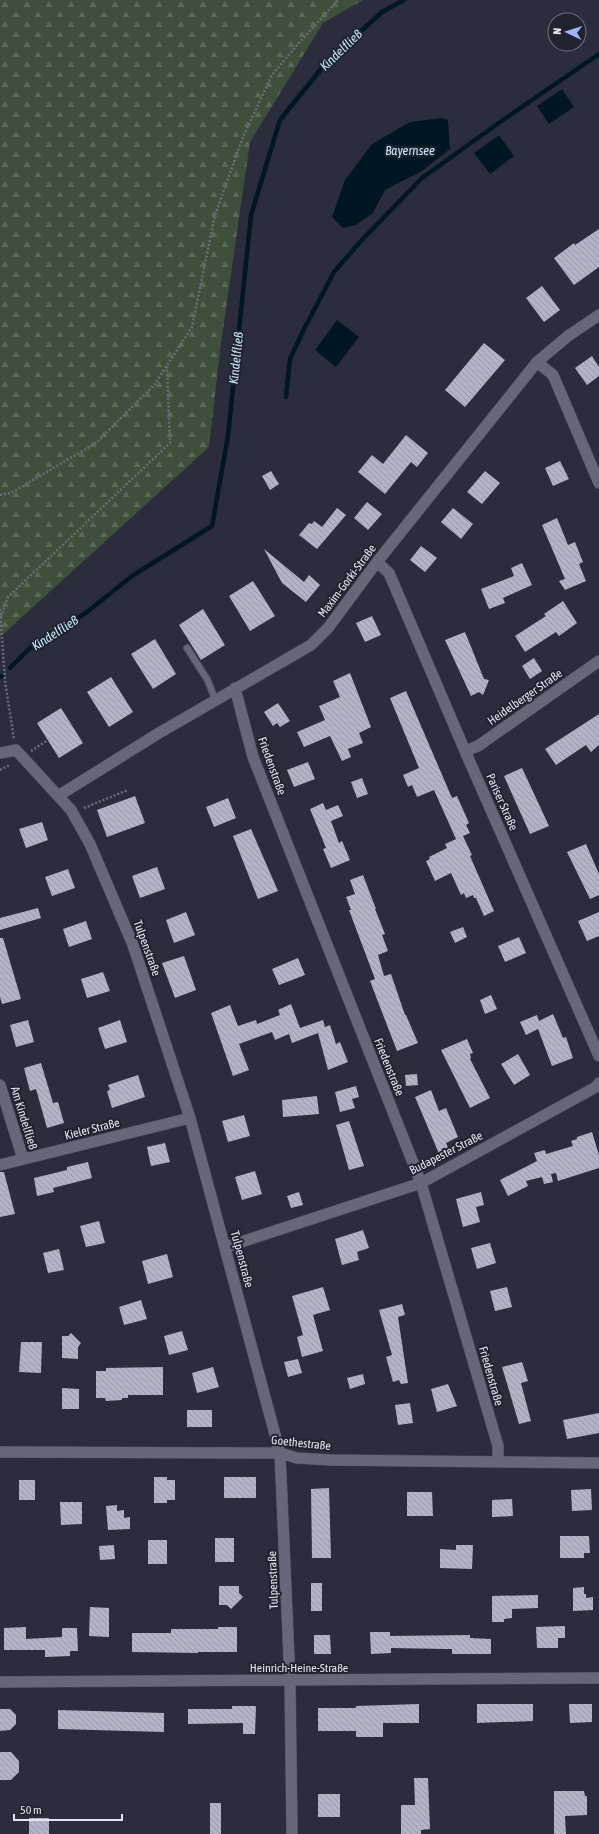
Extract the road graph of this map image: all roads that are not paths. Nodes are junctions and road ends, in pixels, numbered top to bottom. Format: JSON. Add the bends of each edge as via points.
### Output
{"nodes":[{"id":1,"x":599,"y":315,"type":"edge"},
{"id":2,"x":537,"y":362,"type":"junction"},
{"id":3,"x":599,"y":482,"type":"edge"},
{"id":4,"x":377,"y":562,"type":"junction"},
{"id":5,"x":187,"y":648,"type":"dead end"},
{"id":6,"x":599,"y":662,"type":"edge"},
{"id":7,"x":234,"y":688,"type":"junction"},
{"id":8,"x":215,"y":699,"type":"junction"},
{"id":9,"x":465,"y":751,"type":"junction"},
{"id":10,"x":0,"y":753,"type":"edge"},
{"id":11,"x":58,"y":796,"type":"junction"},
{"id":12,"x":599,"y":1056,"type":"edge"},
{"id":13,"x":599,"y":1083,"type":"edge"},
{"id":14,"x":0,"y":1085,"type":"edge"},
{"id":15,"x":190,"y":1118,"type":"junction"},
{"id":16,"x":23,"y":1159,"type":"junction"},
{"id":17,"x":0,"y":1165,"type":"edge"},
{"id":18,"x":421,"y":1183,"type":"junction"},
{"id":19,"x":226,"y":1247,"type":"junction"},
{"id":20,"x":0,"y":1452,"type":"edge"},
{"id":21,"x":280,"y":1453,"type":"junction"},
{"id":22,"x":498,"y":1462,"type":"junction"},
{"id":23,"x":599,"y":1463,"type":"edge"},
{"id":24,"x":599,"y":1678,"type":"edge"},
{"id":25,"x":290,"y":1681,"type":"junction"},
{"id":26,"x":0,"y":1682,"type":"edge"},
{"id":27,"x":292,"y":1834,"type":"edge"}],
"edges":[{"from":1,"to":2,"type":"street","name":"Maxim-Gorki-Straße"},
{"from":2,"to":3,"type":"street","via":[[553,375]]},
{"from":2,"to":4,"type":"street","name":"Maxim-Gorki-Straße"},
{"from":4,"to":7,"type":"street","name":"Maxim-Gorki-Straße","via":[[328,628],[311,645]]},
{"from":4,"to":9,"type":"street","name":"Pariser Straße","via":[[389,573]]},
{"from":5,"to":8,"type":"lane","via":[[207,679]]},
{"from":6,"to":9,"type":"street","name":"Heidelberger Straße","via":[[478,746]]},
{"from":7,"to":8,"type":"street","name":"Maxim-Gorki-Straße"},
{"from":7,"to":18,"type":"street","name":"Friedenstraße","via":[[253,757]]},
{"from":8,"to":11,"type":"street","name":"Maxim-Gorki-Straße"},
{"from":9,"to":12,"type":"street","name":"Pariser Straße"},
{"from":10,"to":11,"type":"street","name":"Tulpenstraße","via":[[16,750]]},
{"from":11,"to":15,"type":"street","name":"Tulpenstraße","via":[[72,813],[90,844],[133,945]]},
{"from":13,"to":18,"type":"street","name":"Budapester Straße","via":[[596,1087]]},
{"from":14,"to":16,"type":"street","name":"Am Kindelfließ"},
{"from":15,"to":16,"type":"street","name":"Kieler Straße"},
{"from":15,"to":19,"type":"street","name":"Tulpenstraße"},
{"from":16,"to":17,"type":"street","name":"Kieler Straße"},
{"from":18,"to":19,"type":"street","name":"Budapester Straße"},
{"from":18,"to":22,"type":"street","name":"Friedenstraße","via":[[498,1446]]},
{"from":19,"to":21,"type":"street","name":"Tulpenstraße"},
{"from":20,"to":21,"type":"street","name":"Goethestraße"},
{"from":21,"to":22,"type":"street","name":"Goethestraße","via":[[297,1458],[330,1460]]},
{"from":21,"to":25,"type":"street","name":"Tulpenstraße"},
{"from":22,"to":23,"type":"street","name":"Goethestraße"},
{"from":24,"to":25,"type":"street","name":"Heinrich-Heine-Straße"},
{"from":25,"to":26,"type":"street","name":"Heinrich-Heine-Straße"},
{"from":25,"to":27,"type":"street","name":"Tulpenstraße"}]}
